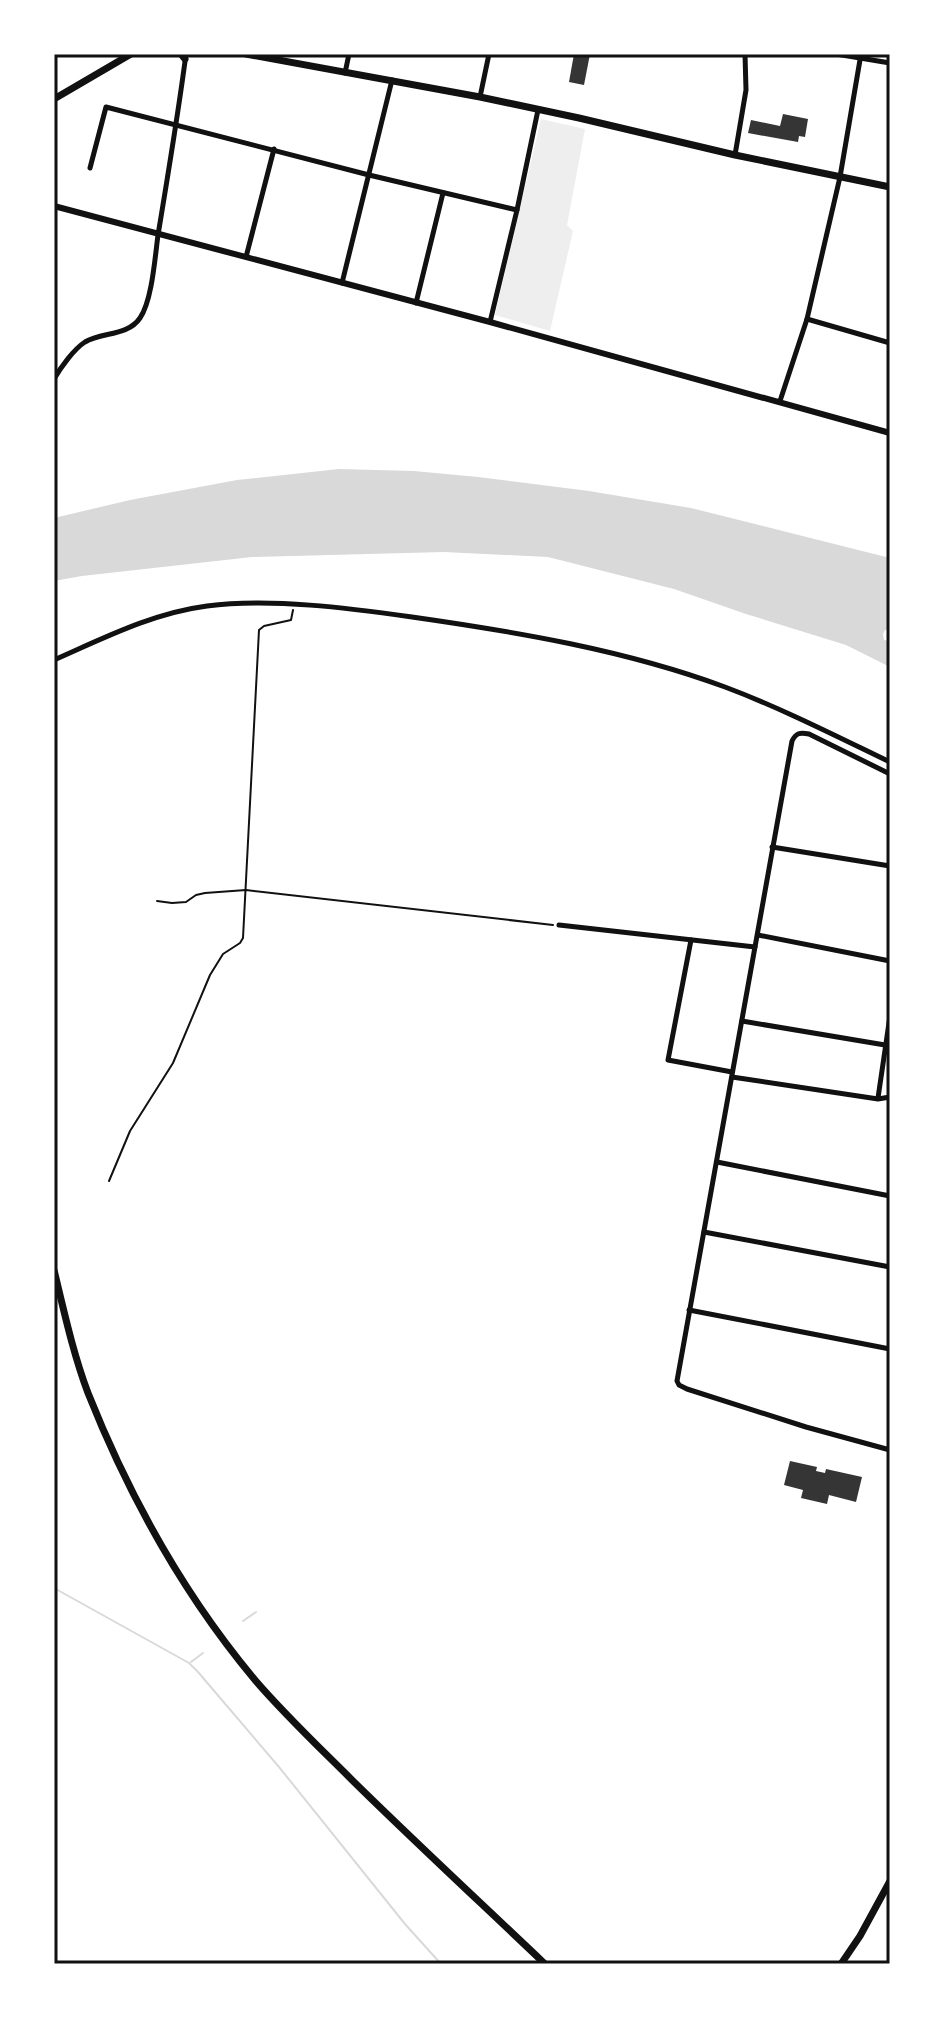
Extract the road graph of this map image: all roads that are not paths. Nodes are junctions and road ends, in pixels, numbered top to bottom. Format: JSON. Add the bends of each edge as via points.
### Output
{"nodes":[{"id":1,"x":131,"y":54,"type":"edge"},
{"id":2,"x":246,"y":54,"type":"edge"},
{"id":3,"x":349,"y":54,"type":"edge"},
{"id":4,"x":489,"y":54,"type":"edge"},
{"id":5,"x":745,"y":54,"type":"edge"},
{"id":6,"x":836,"y":54,"type":"edge"},
{"id":7,"x":184,"y":56,"type":"edge"},
{"id":8,"x":860,"y":56,"type":"edge"},
{"id":9,"x":890,"y":63,"type":"edge"},
{"id":10,"x":345,"y":74,"type":"junction"},
{"id":11,"x":392,"y":80,"type":"junction"},
{"id":12,"x":480,"y":97,"type":"junction"},
{"id":13,"x":54,"y":99,"type":"edge"},
{"id":14,"x":538,"y":110,"type":"junction"},
{"id":15,"x":177,"y":124,"type":"junction"},
{"id":16,"x":274,"y":149,"type":"junction"},
{"id":17,"x":735,"y":155,"type":"junction"},
{"id":18,"x":90,"y":168,"type":"dead end"},
{"id":19,"x":369,"y":175,"type":"junction"},
{"id":20,"x":840,"y":177,"type":"junction"},
{"id":21,"x":890,"y":187,"type":"edge"},
{"id":22,"x":443,"y":193,"type":"junction"},
{"id":23,"x":54,"y":206,"type":"edge"},
{"id":24,"x":517,"y":210,"type":"junction"},
{"id":25,"x":159,"y":234,"type":"junction"},
{"id":26,"x":246,"y":257,"type":"junction"},
{"id":27,"x":342,"y":284,"type":"junction"},
{"id":28,"x":416,"y":303,"type":"junction"},
{"id":29,"x":807,"y":319,"type":"junction"},
{"id":30,"x":490,"y":322,"type":"junction"},
{"id":31,"x":890,"y":343,"type":"edge"},
{"id":32,"x":54,"y":379,"type":"edge"},
{"id":33,"x":780,"y":401,"type":"junction"},
{"id":34,"x":890,"y":433,"type":"edge"},
{"id":35,"x":54,"y":660,"type":"edge"},
{"id":36,"x":890,"y":762,"type":"edge"},
{"id":37,"x":890,"y":774,"type":"edge"},
{"id":38,"x":772,"y":847,"type":"junction"},
{"id":39,"x":890,"y":866,"type":"edge"},
{"id":40,"x":559,"y":925,"type":"road end"},
{"id":41,"x":757,"y":935,"type":"junction"},
{"id":42,"x":691,"y":940,"type":"junction"},
{"id":43,"x":755,"y":947,"type":"junction"},
{"id":44,"x":890,"y":961,"type":"edge"},
{"id":45,"x":890,"y":1016,"type":"edge"},
{"id":46,"x":742,"y":1021,"type":"junction"},
{"id":47,"x":885,"y":1047,"type":"junction"},
{"id":48,"x":732,"y":1074,"type":"junction"},
{"id":49,"x":890,"y":1097,"type":"edge"},
{"id":50,"x":878,"y":1099,"type":"junction"},
{"id":51,"x":717,"y":1162,"type":"junction"},
{"id":52,"x":890,"y":1196,"type":"edge"},
{"id":53,"x":704,"y":1232,"type":"junction"},
{"id":54,"x":890,"y":1267,"type":"edge"},
{"id":55,"x":54,"y":1270,"type":"edge"},
{"id":56,"x":689,"y":1310,"type":"junction"},
{"id":57,"x":890,"y":1349,"type":"edge"},
{"id":58,"x":890,"y":1439,"type":"edge"},
{"id":59,"x":890,"y":1450,"type":"edge"},
{"id":60,"x":888,"y":1886,"type":"edge"},
{"id":61,"x":545,"y":1964,"type":"edge"},
{"id":62,"x":841,"y":1964,"type":"edge"}],
"edges":[{"from":1,"to":13,"type":"main road"},
{"from":2,"to":10,"type":"main road"},
{"from":3,"to":10,"type":"street"},
{"from":4,"to":12,"type":"street"},
{"from":5,"to":17,"type":"street","via":[[746,90]]},
{"from":6,"to":8,"type":"street"},
{"from":7,"to":15,"type":"street"},
{"from":8,"to":9,"type":"street"},
{"from":8,"to":20,"type":"street"},
{"from":10,"to":11,"type":"main road"},
{"from":11,"to":12,"type":"main road"},
{"from":11,"to":19,"type":"street"},
{"from":12,"to":14,"type":"main road"},
{"from":14,"to":17,"type":"main road"},
{"from":14,"to":24,"type":"street"},
{"from":15,"to":16,"type":"street"},
{"from":15,"to":18,"type":"street","via":[[106,107]]},
{"from":15,"to":25,"type":"street"},
{"from":16,"to":19,"type":"street"},
{"from":16,"to":26,"type":"street"},
{"from":17,"to":20,"type":"main road"},
{"from":19,"to":22,"type":"street"},
{"from":19,"to":27,"type":"street"},
{"from":20,"to":21,"type":"main road"},
{"from":20,"to":29,"type":"street"},
{"from":22,"to":24,"type":"street"},
{"from":22,"to":28,"type":"street"},
{"from":23,"to":25,"type":"street"},
{"from":24,"to":30,"type":"street"},
{"from":25,"to":26,"type":"street"},
{"from":25,"to":32,"type":"street","via":[[140,319],[121,332],[83,344]]},
{"from":26,"to":27,"type":"street"},
{"from":27,"to":28,"type":"street"},
{"from":28,"to":30,"type":"street"},
{"from":29,"to":31,"type":"street"},
{"from":29,"to":33,"type":"street"},
{"from":30,"to":33,"type":"street"},
{"from":33,"to":34,"type":"street"},
{"from":35,"to":36,"type":"street","via":[[121,629],[207,606],[293,605],[383,613],[610,653],[724,687]]},
{"from":37,"to":38,"type":"street","via":[[809,734],[794,735]]},
{"from":38,"to":39,"type":"street"},
{"from":38,"to":41,"type":"street"},
{"from":40,"to":42,"type":"street"},
{"from":41,"to":43,"type":"street"},
{"from":41,"to":44,"type":"street"},
{"from":42,"to":43,"type":"street"},
{"from":42,"to":48,"type":"street","via":[[668,1060]]},
{"from":43,"to":46,"type":"street"},
{"from":45,"to":47,"type":"street"},
{"from":46,"to":47,"type":"street"},
{"from":46,"to":48,"type":"street"},
{"from":47,"to":50,"type":"street"},
{"from":48,"to":50,"type":"street"},
{"from":48,"to":51,"type":"street"},
{"from":49,"to":50,"type":"street"},
{"from":51,"to":52,"type":"street"},
{"from":51,"to":53,"type":"street"},
{"from":53,"to":54,"type":"street"},
{"from":53,"to":56,"type":"street"},
{"from":55,"to":61,"type":"main road","via":[[87,1391],[130,1487],[179,1576],[214,1626],[297,1726]]},
{"from":56,"to":57,"type":"street"},
{"from":56,"to":59,"type":"street","via":[[679,1385]]},
{"from":58,"to":59,"type":"street"},
{"from":60,"to":62,"type":"main road"}]}
